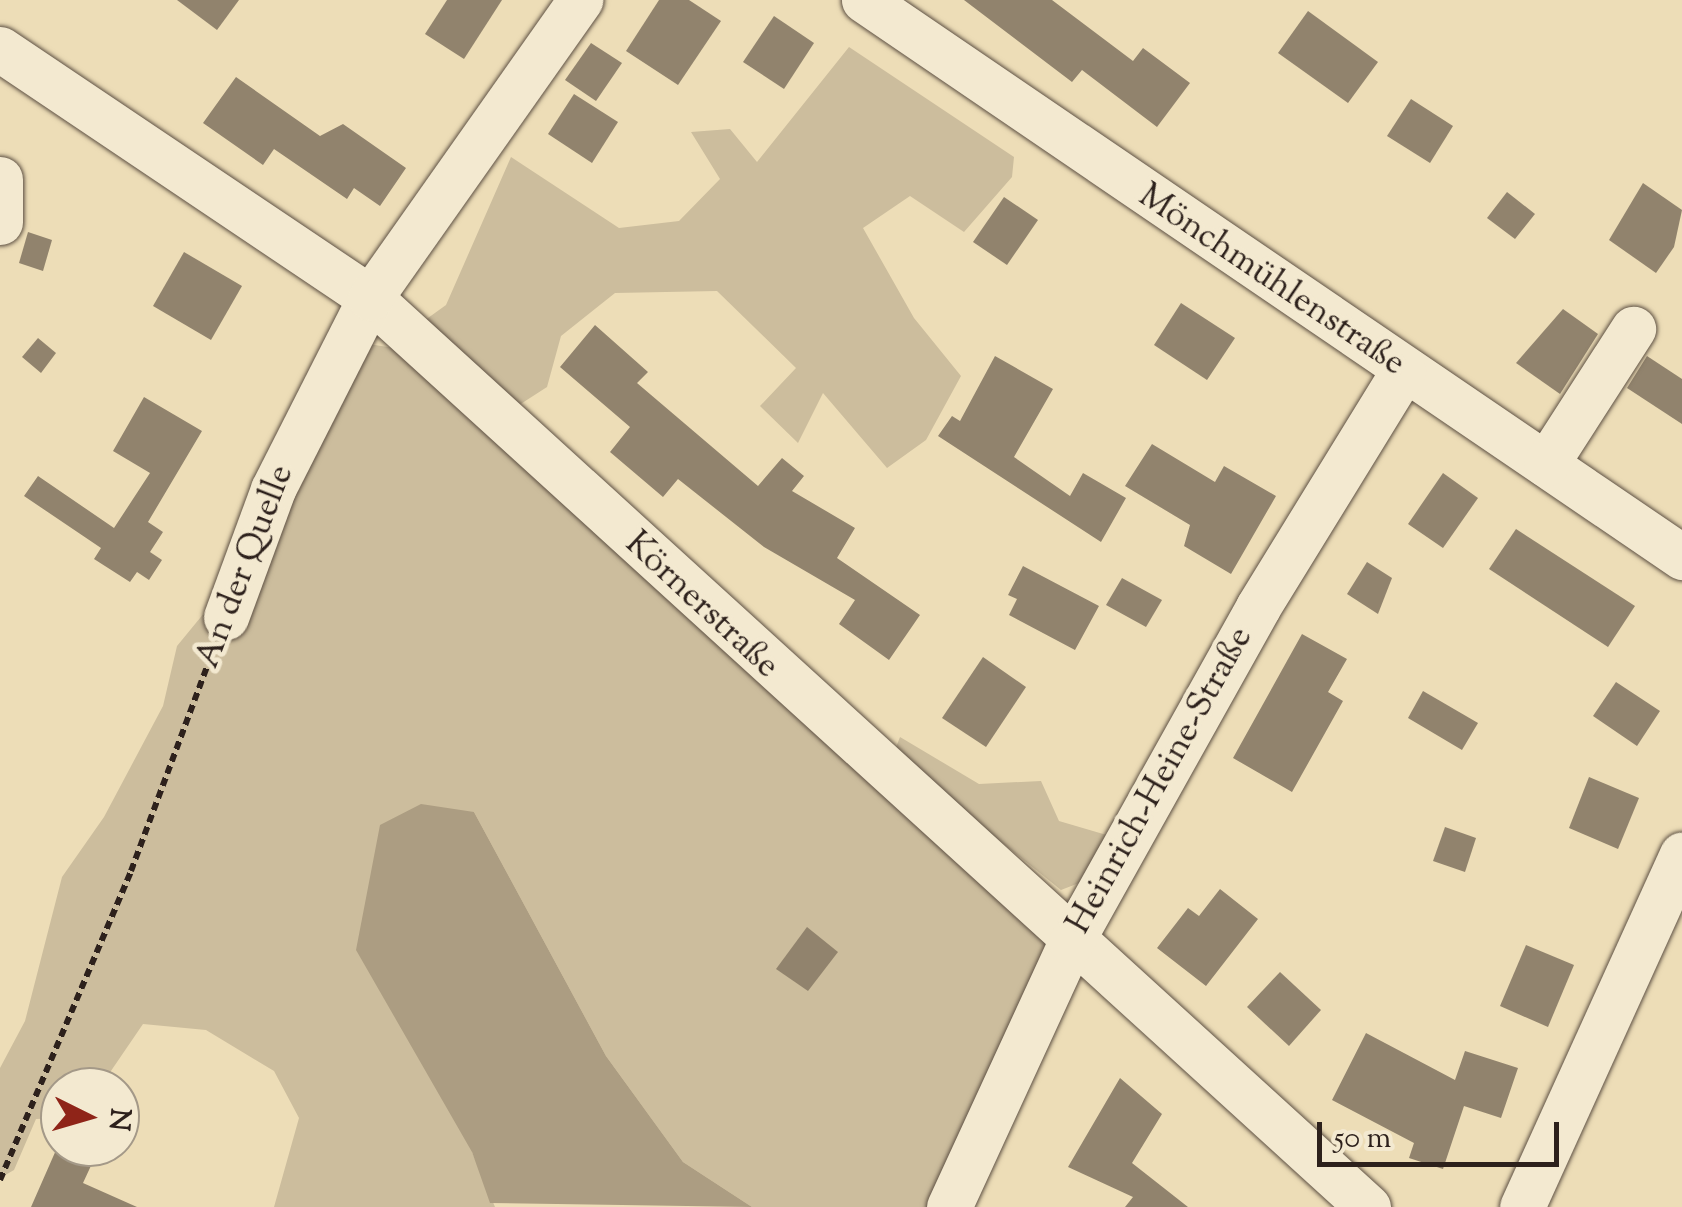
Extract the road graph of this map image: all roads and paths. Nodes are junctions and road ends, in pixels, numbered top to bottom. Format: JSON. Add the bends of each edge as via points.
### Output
{"nodes":[{"id":1,"x":580,"y":0,"type":"edge"},
{"id":2,"x":864,"y":0,"type":"edge"},
{"id":3,"x":0,"y":48,"type":"edge"},
{"id":4,"x":0,"y":179,"type":"edge"},
{"id":5,"x":0,"y":222,"type":"edge"},
{"id":6,"x":370,"y":298,"type":"junction"},
{"id":7,"x":1634,"y":329,"type":"dead end"},
{"id":8,"x":1403,"y":371,"type":"junction"},
{"id":9,"x":1546,"y":464,"type":"junction"},
{"id":10,"x":1682,"y":558,"type":"edge"},
{"id":11,"x":226,"y":617,"type":"joint"},
{"id":12,"x":1682,"y":856,"type":"edge"},
{"id":13,"x":1071,"y":942,"type":"junction"},
{"id":14,"x":0,"y":1180,"type":"edge"},
{"id":15,"x":949,"y":1207,"type":"edge"},
{"id":16,"x":1368,"y":1207,"type":"edge"},
{"id":17,"x":1522,"y":1207,"type":"edge"}],
"edges":[{"from":1,"to":6,"type":"street","name":"An der Quelle"},
{"from":2,"to":8,"type":"street","name":"Mönchmühlenstraße"},
{"from":3,"to":6,"type":"street","name":"Körnerstraße"},
{"from":4,"to":5,"type":"street"},
{"from":6,"to":11,"type":"street","name":"An der Quelle","via":[[273,489]]},
{"from":6,"to":13,"type":"street","name":"Körnerstraße"},
{"from":7,"to":9,"type":"street"},
{"from":8,"to":9,"type":"street","name":"Mönchmühlenstraße"},
{"from":8,"to":13,"type":"street","name":"Heinrich-Heine-Straße","via":[[1258,607]]},
{"from":9,"to":10,"type":"street","name":"Mönchmühlenstraße"},
{"from":11,"to":14,"type":"path","name":"An der Quelle","via":[[131,871]]},
{"from":12,"to":17,"type":"street"},
{"from":13,"to":15,"type":"street","name":"Heinrich-Heine-Straße"},
{"from":13,"to":16,"type":"street","name":"Körnerstraße"}]}
